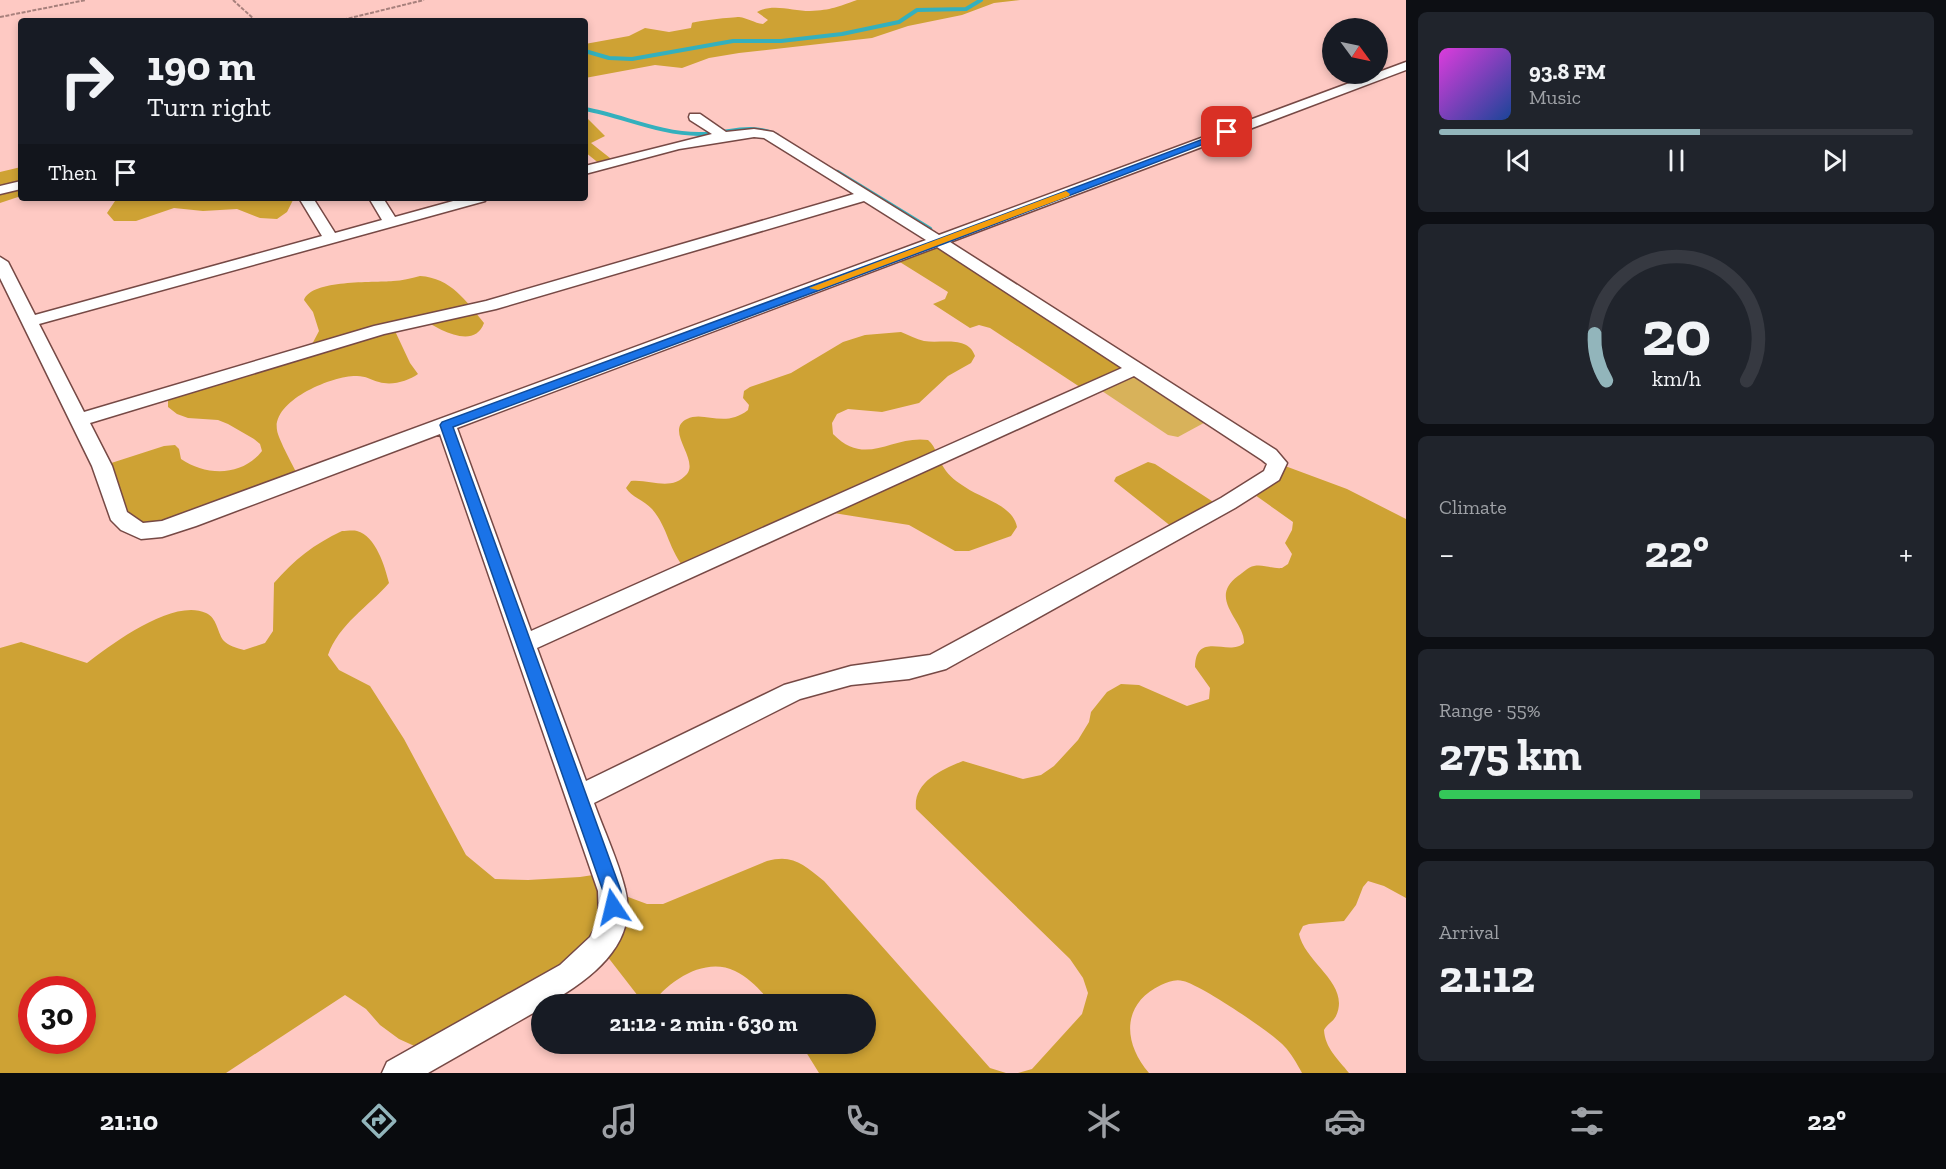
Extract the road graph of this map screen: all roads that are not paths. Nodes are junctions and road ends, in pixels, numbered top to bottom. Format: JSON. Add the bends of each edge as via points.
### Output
{"nodes":[{"id":1,"x":1406,"y":66,"type":"edge"},
{"id":2,"x":695,"y":117,"type":"dead end"},
{"id":3,"x":718,"y":133,"type":"junction"},
{"id":4,"x":588,"y":169,"type":"edge"},
{"id":5,"x":18,"y":186,"type":"edge"},
{"id":6,"x":0,"y":190,"type":"edge"},
{"id":7,"x":864,"y":196,"type":"junction"},
{"id":8,"x":307,"y":201,"type":"edge"},
{"id":9,"x":378,"y":201,"type":"edge"},
{"id":10,"x":457,"y":201,"type":"edge"},
{"id":11,"x":426,"y":205,"type":"edge"},
{"id":12,"x":391,"y":222,"type":"junction"},
{"id":13,"x":330,"y":238,"type":"junction"},
{"id":14,"x":940,"y":242,"type":"junction"},
{"id":15,"x":0,"y":262,"type":"edge"},
{"id":16,"x":30,"y":321,"type":"junction"},
{"id":17,"x":1136,"y":368,"type":"junction"},
{"id":18,"x":79,"y":420,"type":"junction"},
{"id":19,"x":446,"y":425,"type":"junction"},
{"id":20,"x":524,"y":644,"type":"junction"},
{"id":21,"x":579,"y":797,"type":"junction"},
{"id":22,"x":398,"y":1073,"type":"edge"}],
"edges":[{"from":1,"to":14,"type":"street"},
{"from":2,"to":3,"type":"street"},
{"from":3,"to":4,"type":"street"},
{"from":3,"to":7,"type":"street","via":[[768,135]]},
{"from":5,"to":6,"type":"street"},
{"from":7,"to":14,"type":"street"},
{"from":7,"to":18,"type":"street","via":[[490,305],[380,330]]},
{"from":8,"to":13,"type":"street"},
{"from":9,"to":12,"type":"street"},
{"from":10,"to":11,"type":"street"},
{"from":11,"to":12,"type":"street"},
{"from":12,"to":13,"type":"street"},
{"from":13,"to":16,"type":"street"},
{"from":14,"to":17,"type":"street"},
{"from":14,"to":19,"type":"street"},
{"from":15,"to":16,"type":"street"},
{"from":16,"to":18,"type":"street"},
{"from":17,"to":20,"type":"street"},
{"from":17,"to":21,"type":"street","via":[[1274,458],[1272,475],[938,662],[927,667],[822,682],[792,692]]},
{"from":18,"to":19,"type":"street","via":[[102,466],[118,515],[141,531],[189,521]]},
{"from":19,"to":20,"type":"street"},
{"from":20,"to":21,"type":"street"},
{"from":21,"to":22,"type":"street","via":[[612,891],[613,922],[600,947],[570,975]]}]}
